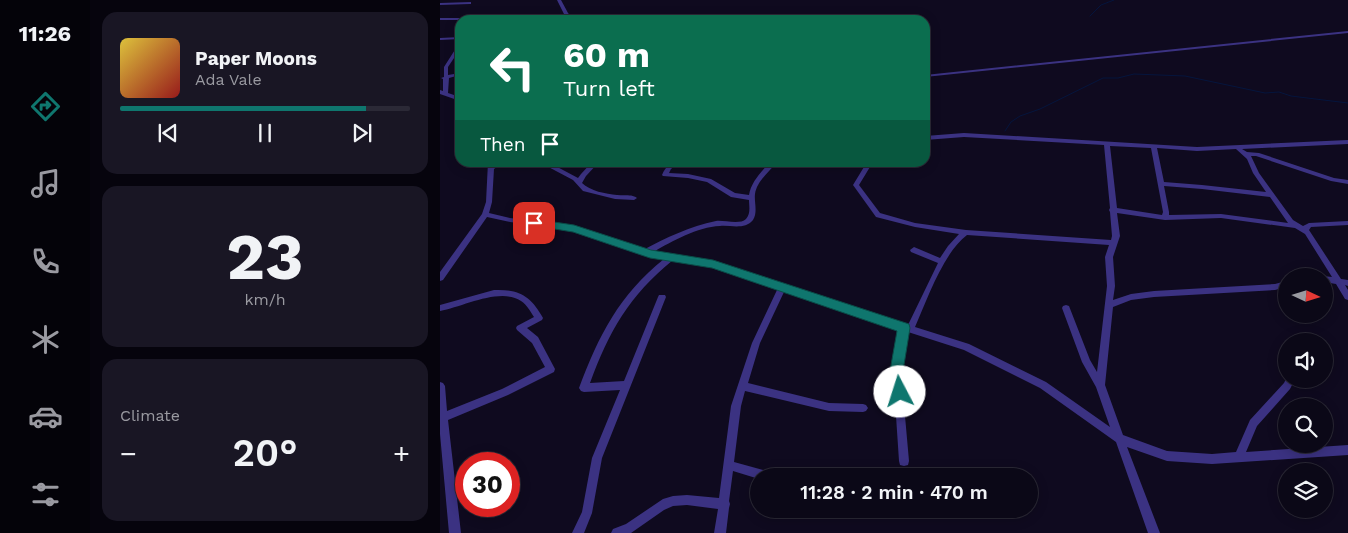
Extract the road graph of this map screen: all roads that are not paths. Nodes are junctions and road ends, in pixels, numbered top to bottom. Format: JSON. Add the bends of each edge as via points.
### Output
{"nodes":[{"id":1,"x":559,"y":0,"type":"edge"},
{"id":2,"x":470,"y":1,"type":"edge"},
{"id":3,"x":440,"y":4,"type":"edge"},
{"id":4,"x":465,"y":15,"type":"edge"},
{"id":5,"x":567,"y":15,"type":"edge"},
{"id":6,"x":455,"y":17,"type":"edge"},
{"id":7,"x":440,"y":19,"type":"edge"},
{"id":8,"x":1348,"y":32,"type":"edge"},
{"id":9,"x":440,"y":38,"type":"edge"},
{"id":10,"x":455,"y":38,"type":"edge"},
{"id":11,"x":455,"y":53,"type":"edge"},
{"id":12,"x":440,"y":60,"type":"edge"},
{"id":13,"x":450,"y":60,"type":"junction"},
{"id":14,"x":455,"y":75,"type":"edge"},
{"id":15,"x":930,"y":75,"type":"edge"},
{"id":16,"x":444,"y":78,"type":"junction"},
{"id":17,"x":443,"y":92,"type":"edge"},
{"id":18,"x":455,"y":97,"type":"edge"},
{"id":19,"x":930,"y":138,"type":"edge"},
{"id":20,"x":1348,"y":142,"type":"edge"},
{"id":21,"x":1107,"y":145,"type":"junction"},
{"id":22,"x":1154,"y":148,"type":"junction"},
{"id":23,"x":1238,"y":148,"type":"junction"},
{"id":24,"x":1248,"y":154,"type":"junction"},
{"id":25,"x":491,"y":167,"type":"edge"},
{"id":26,"x":551,"y":167,"type":"edge"},
{"id":27,"x":591,"y":167,"type":"edge"},
{"id":28,"x":669,"y":167,"type":"edge"},
{"id":29,"x":770,"y":167,"type":"edge"},
{"id":30,"x":867,"y":167,"type":"edge"},
{"id":31,"x":1348,"y":182,"type":"edge"},
{"id":32,"x":579,"y":183,"type":"junction"},
{"id":33,"x":1160,"y":184,"type":"junction"},
{"id":34,"x":1272,"y":195,"type":"junction"},
{"id":35,"x":634,"y":198,"type":"dead end"},
{"id":36,"x":752,"y":198,"type":"junction"},
{"id":37,"x":1112,"y":210,"type":"junction"},
{"id":38,"x":485,"y":214,"type":"junction"},
{"id":39,"x":1165,"y":218,"type":"junction"},
{"id":40,"x":1348,"y":223,"type":"edge"},
{"id":41,"x":1294,"y":226,"type":"junction"},
{"id":42,"x":1304,"y":230,"type":"junction"},
{"id":43,"x":966,"y":232,"type":"junction"},
{"id":44,"x":1112,"y":243,"type":"junction"},
{"id":45,"x":914,"y":250,"type":"dead end"},
{"id":46,"x":644,"y":253,"type":"junction"},
{"id":47,"x":672,"y":257,"type":"junction"},
{"id":48,"x":942,"y":262,"type":"junction"},
{"id":49,"x":440,"y":278,"type":"edge"},
{"id":50,"x":1333,"y":281,"type":"edge"},
{"id":51,"x":1338,"y":282,"type":"junction"},
{"id":52,"x":1348,"y":283,"type":"edge"},
{"id":53,"x":1278,"y":286,"type":"edge"},
{"id":54,"x":782,"y":288,"type":"junction"},
{"id":55,"x":662,"y":297,"type":"dead end"},
{"id":56,"x":1348,"y":297,"type":"edge"},
{"id":57,"x":1108,"y":306,"type":"junction"},
{"id":58,"x":440,"y":308,"type":"edge"},
{"id":59,"x":1066,"y":308,"type":"dead end"},
{"id":60,"x":907,"y":328,"type":"junction"},
{"id":61,"x":627,"y":385,"type":"junction"},
{"id":62,"x":1100,"y":385,"type":"junction"},
{"id":63,"x":440,"y":386,"type":"edge"},
{"id":64,"x":742,"y":386,"type":"junction"},
{"id":65,"x":1285,"y":388,"type":"edge"},
{"id":66,"x":863,"y":408,"type":"dead end"},
{"id":67,"x":442,"y":414,"type":"edge"},
{"id":68,"x":1120,"y":439,"type":"junction"},
{"id":69,"x":1348,"y":450,"type":"edge"},
{"id":70,"x":1239,"y":458,"type":"junction"},
{"id":71,"x":904,"y":461,"type":"dead end"},
{"id":72,"x":728,"y":465,"type":"junction"},
{"id":73,"x":750,"y":471,"type":"edge"},
{"id":74,"x":725,"y":504,"type":"junction"},
{"id":75,"x":455,"y":533,"type":"edge"},
{"id":76,"x":578,"y":533,"type":"edge"},
{"id":77,"x":617,"y":533,"type":"edge"},
{"id":78,"x":720,"y":533,"type":"edge"},
{"id":79,"x":1154,"y":533,"type":"edge"}],
"edges":[{"from":1,"to":5,"type":"street"},
{"from":2,"to":3,"type":"street"},
{"from":2,"to":4,"type":"street"},
{"from":6,"to":7,"type":"street"},
{"from":8,"to":15,"type":"street"},
{"from":9,"to":10,"type":"street"},
{"from":11,"to":13,"type":"street"},
{"from":12,"to":13,"type":"street"},
{"from":13,"to":16,"type":"street"},
{"from":14,"to":16,"type":"street"},
{"from":16,"to":17,"type":"street"},
{"from":17,"to":18,"type":"street"},
{"from":19,"to":21,"type":"street","via":[[964,135]]},
{"from":20,"to":23,"type":"street"},
{"from":21,"to":22,"type":"street"},
{"from":21,"to":37,"type":"street"},
{"from":22,"to":23,"type":"street"},
{"from":22,"to":33,"type":"street"},
{"from":23,"to":24,"type":"street"},
{"from":24,"to":31,"type":"street"},
{"from":24,"to":34,"type":"street","via":[[1256,173]]},
{"from":25,"to":38,"type":"street"},
{"from":26,"to":32,"type":"street"},
{"from":27,"to":32,"type":"street"},
{"from":28,"to":36,"type":"street","via":[[665,175],[709,180],[733,195]]},
{"from":29,"to":36,"type":"street","via":[[755,186]]},
{"from":30,"to":43,"type":"street","via":[[856,185],[878,215],[915,225]]},
{"from":32,"to":35,"type":"street","via":[[585,190]]},
{"from":33,"to":34,"type":"street"},
{"from":33,"to":39,"type":"street"},
{"from":34,"to":41,"type":"street"},
{"from":36,"to":46,"type":"street","via":[[752,216],[748,222],[710,225]]},
{"from":37,"to":39,"type":"street"},
{"from":37,"to":44,"type":"street","via":[[1116,236]]},
{"from":38,"to":46,"type":"street","via":[[566,227]]},
{"from":38,"to":49,"type":"street"},
{"from":39,"to":41,"type":"street","via":[[1221,216]]},
{"from":40,"to":42,"type":"street","via":[[1309,225]]},
{"from":41,"to":42,"type":"street"},
{"from":42,"to":51,"type":"street"},
{"from":43,"to":44,"type":"street"},
{"from":43,"to":48,"type":"street","via":[[959,235]]},
{"from":44,"to":57,"type":"street"},
{"from":45,"to":48,"type":"street"},
{"from":46,"to":47,"type":"street"},
{"from":47,"to":54,"type":"street","via":[[713,264]]},
{"from":47,"to":61,"type":"street","via":[[618,312],[584,388]]},
{"from":48,"to":60,"type":"street"},
{"from":50,"to":51,"type":"street"},
{"from":51,"to":52,"type":"street"},
{"from":51,"to":56,"type":"street"},
{"from":53,"to":57,"type":"street","via":[[1154,294],[1131,297]]},
{"from":54,"to":60,"type":"street"},
{"from":54,"to":64,"type":"street","via":[[756,343]]},
{"from":55,"to":61,"type":"street"},
{"from":57,"to":62,"type":"street"},
{"from":58,"to":67,"type":"street","via":[[503,291],[524,299],[539,318],[520,328],[535,340],[551,369],[505,392]]},
{"from":59,"to":62,"type":"street","via":[[1086,362]]},
{"from":60,"to":68,"type":"street","via":[[966,347],[1043,385]]},
{"from":60,"to":71,"type":"street","via":[[897,371]]},
{"from":61,"to":76,"type":"street","via":[[597,458],[587,513]]},
{"from":62,"to":68,"type":"street"},
{"from":63,"to":67,"type":"street"},
{"from":64,"to":66,"type":"street","via":[[829,407]]},
{"from":64,"to":72,"type":"street"},
{"from":65,"to":70,"type":"street","via":[[1254,423]]},
{"from":67,"to":75,"type":"street"},
{"from":68,"to":70,"type":"street","via":[[1167,456]]},
{"from":68,"to":79,"type":"street"},
{"from":69,"to":70,"type":"street"},
{"from":72,"to":73,"type":"street"},
{"from":72,"to":74,"type":"street"},
{"from":74,"to":77,"type":"street","via":[[677,501]]},
{"from":74,"to":78,"type":"street"}]}
